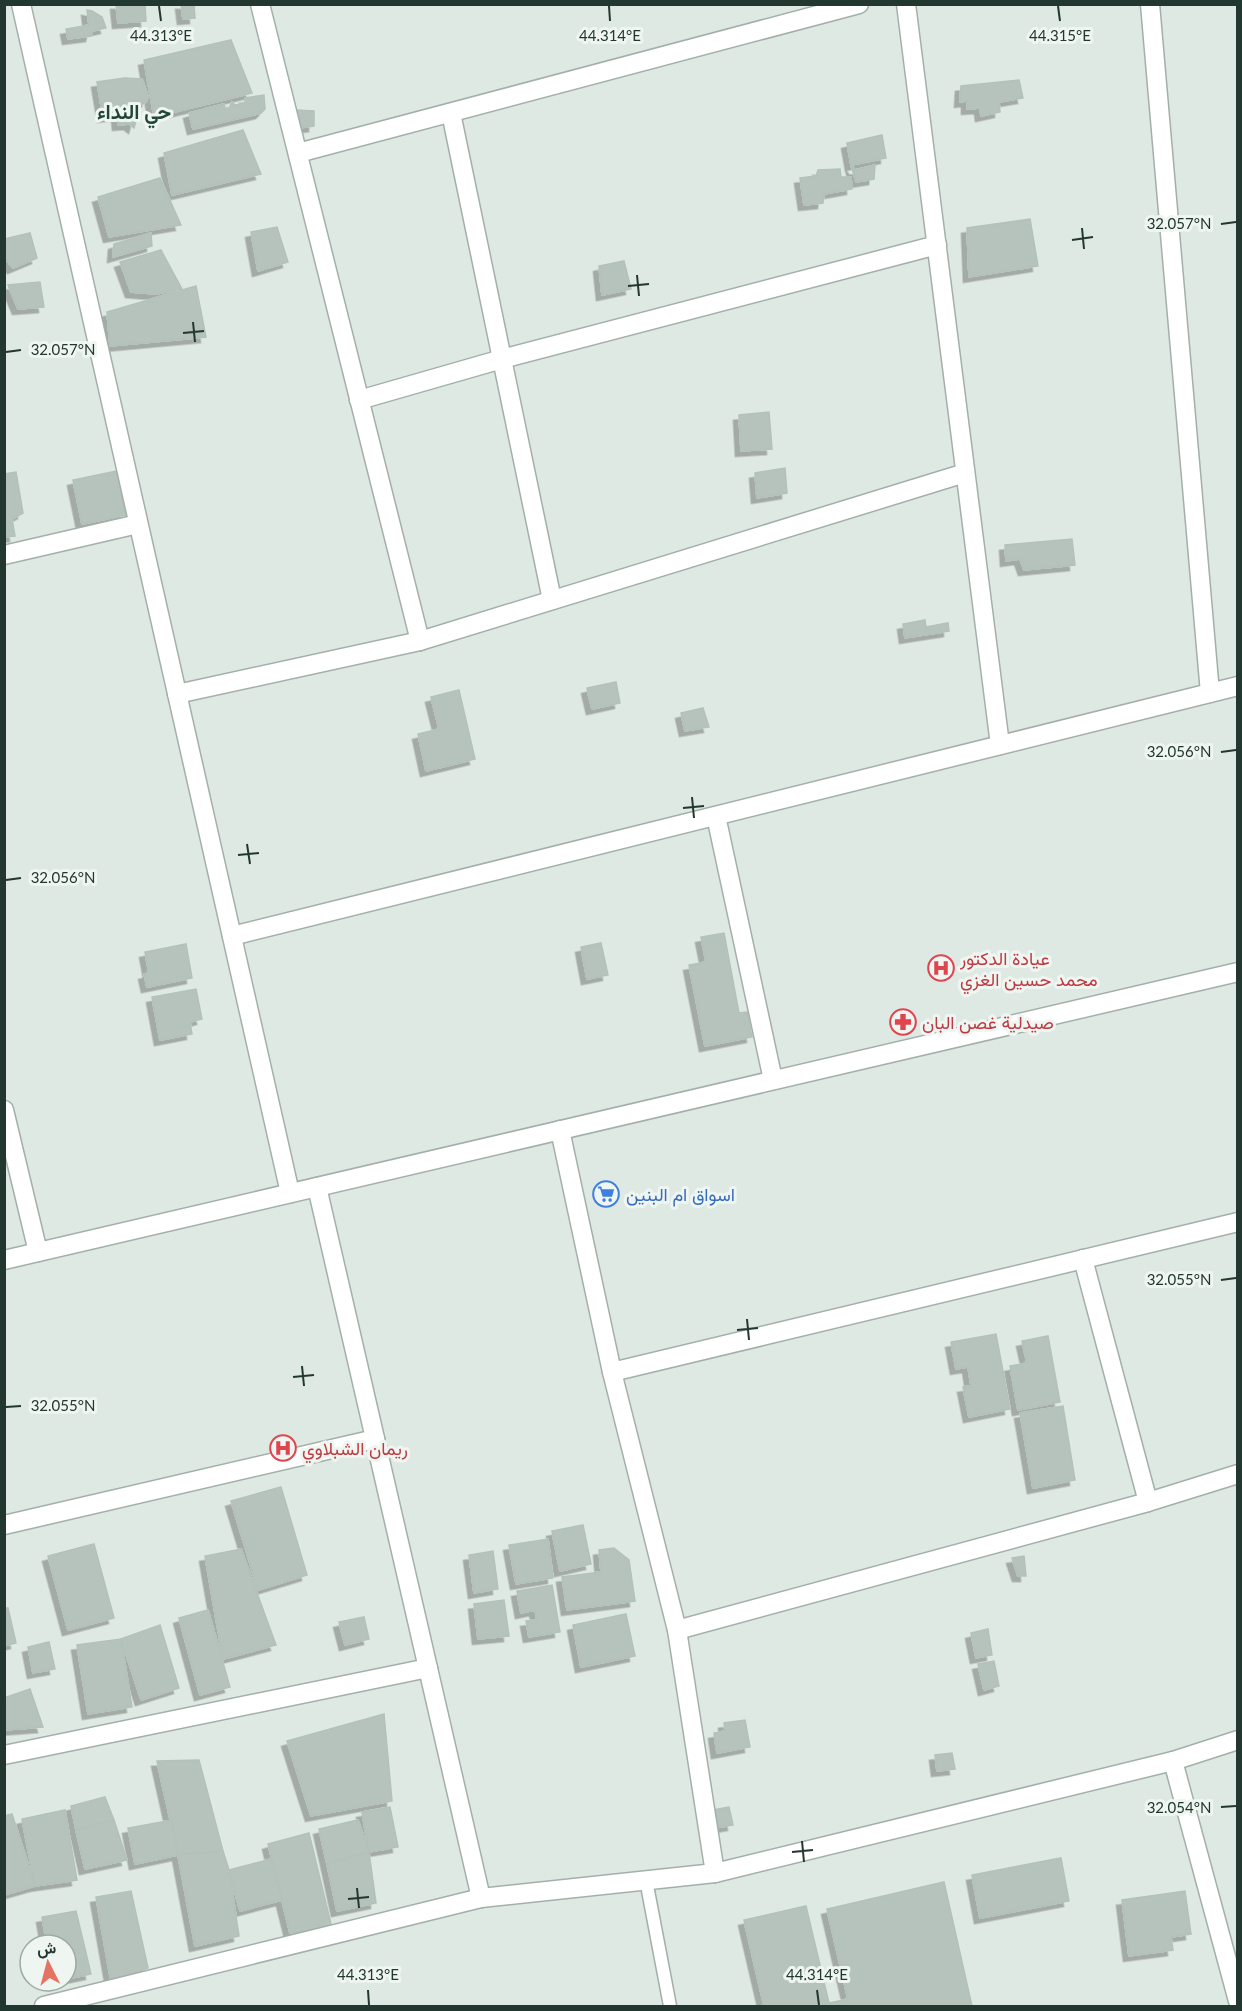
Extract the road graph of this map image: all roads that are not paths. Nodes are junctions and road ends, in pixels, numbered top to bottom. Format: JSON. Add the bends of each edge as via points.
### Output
{"nodes":[{"id":1,"x":21,"y":4,"type":"edge"},
{"id":2,"x":260,"y":4,"type":"edge"},
{"id":3,"x":859,"y":4,"type":"edge"},
{"id":4,"x":906,"y":4,"type":"edge"},
{"id":5,"x":1150,"y":4,"type":"edge"},
{"id":6,"x":451,"y":113,"type":"junction"},
{"id":7,"x":298,"y":153,"type":"junction"},
{"id":8,"x":936,"y":246,"type":"junction"},
{"id":9,"x":502,"y":359,"type":"junction"},
{"id":10,"x":359,"y":400,"type":"junction"},
{"id":11,"x":965,"y":472,"type":"junction"},
{"id":12,"x":138,"y":524,"type":"junction"},
{"id":13,"x":4,"y":555,"type":"edge"},
{"id":14,"x":552,"y":600,"type":"junction"},
{"id":15,"x":420,"y":641,"type":"junction"},
{"id":16,"x":1238,"y":686,"type":"edge"},
{"id":17,"x":1210,"y":693,"type":"junction"},
{"id":18,"x":177,"y":694,"type":"junction"},
{"id":19,"x":1000,"y":746,"type":"junction"},
{"id":20,"x":716,"y":816,"type":"junction"},
{"id":21,"x":232,"y":936,"type":"junction"},
{"id":22,"x":1238,"y":972,"type":"edge"},
{"id":23,"x":773,"y":1080,"type":"junction"},
{"id":24,"x":4,"y":1110,"type":"edge"},
{"id":25,"x":560,"y":1130,"type":"junction"},
{"id":26,"x":317,"y":1187,"type":"junction"},
{"id":27,"x":290,"y":1193,"type":"junction"},
{"id":28,"x":1238,"y":1222,"type":"edge"},
{"id":29,"x":38,"y":1252,"type":"junction"},
{"id":30,"x":1083,"y":1259,"type":"junction"},
{"id":31,"x":4,"y":1260,"type":"edge"},
{"id":32,"x":612,"y":1372,"type":"junction"},
{"id":33,"x":375,"y":1439,"type":"junction"},
{"id":34,"x":1238,"y":1474,"type":"edge"},
{"id":35,"x":1148,"y":1502,"type":"junction"},
{"id":36,"x":4,"y":1525,"type":"edge"},
{"id":37,"x":677,"y":1630,"type":"junction"},
{"id":38,"x":428,"y":1668,"type":"junction"},
{"id":39,"x":1238,"y":1740,"type":"edge"},
{"id":40,"x":4,"y":1755,"type":"edge"},
{"id":41,"x":1173,"y":1761,"type":"junction"},
{"id":42,"x":715,"y":1873,"type":"junction"},
{"id":43,"x":646,"y":1881,"type":"junction"},
{"id":44,"x":481,"y":1898,"type":"junction"},
{"id":45,"x":1232,"y":1951,"type":"edge"},
{"id":46,"x":1238,"y":2001,"type":"edge"},
{"id":47,"x":44,"y":2007,"type":"edge"},
{"id":48,"x":670,"y":2007,"type":"edge"}],
"edges":[{"from":1,"to":12,"type":"street"},
{"from":2,"to":7,"type":"street"},
{"from":3,"to":6,"type":"street"},
{"from":4,"to":8,"type":"street"},
{"from":5,"to":17,"type":"street"},
{"from":6,"to":7,"type":"street"},
{"from":6,"to":9,"type":"street"},
{"from":7,"to":10,"type":"street"},
{"from":8,"to":9,"type":"street"},
{"from":8,"to":11,"type":"street"},
{"from":9,"to":10,"type":"street"},
{"from":9,"to":14,"type":"street"},
{"from":10,"to":15,"type":"street"},
{"from":11,"to":14,"type":"street"},
{"from":11,"to":19,"type":"street"},
{"from":12,"to":13,"type":"street"},
{"from":12,"to":18,"type":"street"},
{"from":14,"to":15,"type":"street"},
{"from":15,"to":18,"type":"street"},
{"from":16,"to":17,"type":"street"},
{"from":17,"to":19,"type":"street"},
{"from":18,"to":21,"type":"street"},
{"from":19,"to":20,"type":"street"},
{"from":20,"to":21,"type":"street"},
{"from":20,"to":23,"type":"street"},
{"from":21,"to":27,"type":"street"},
{"from":22,"to":23,"type":"street"},
{"from":23,"to":25,"type":"street"},
{"from":24,"to":29,"type":"street"},
{"from":25,"to":26,"type":"street"},
{"from":25,"to":32,"type":"street"},
{"from":26,"to":27,"type":"street"},
{"from":26,"to":33,"type":"street"},
{"from":27,"to":29,"type":"street"},
{"from":28,"to":30,"type":"street"},
{"from":29,"to":31,"type":"street"},
{"from":30,"to":32,"type":"street"},
{"from":30,"to":35,"type":"street"},
{"from":32,"to":37,"type":"street"},
{"from":33,"to":36,"type":"street"},
{"from":33,"to":38,"type":"street"},
{"from":34,"to":35,"type":"street"},
{"from":35,"to":37,"type":"street"},
{"from":37,"to":42,"type":"street"},
{"from":38,"to":40,"type":"street"},
{"from":38,"to":44,"type":"street"},
{"from":39,"to":41,"type":"street"},
{"from":41,"to":42,"type":"street"},
{"from":41,"to":45,"type":"street"},
{"from":42,"to":43,"type":"street"},
{"from":43,"to":44,"type":"street"},
{"from":43,"to":48,"type":"lane"},
{"from":44,"to":47,"type":"street"},
{"from":45,"to":46,"type":"street"}]}
